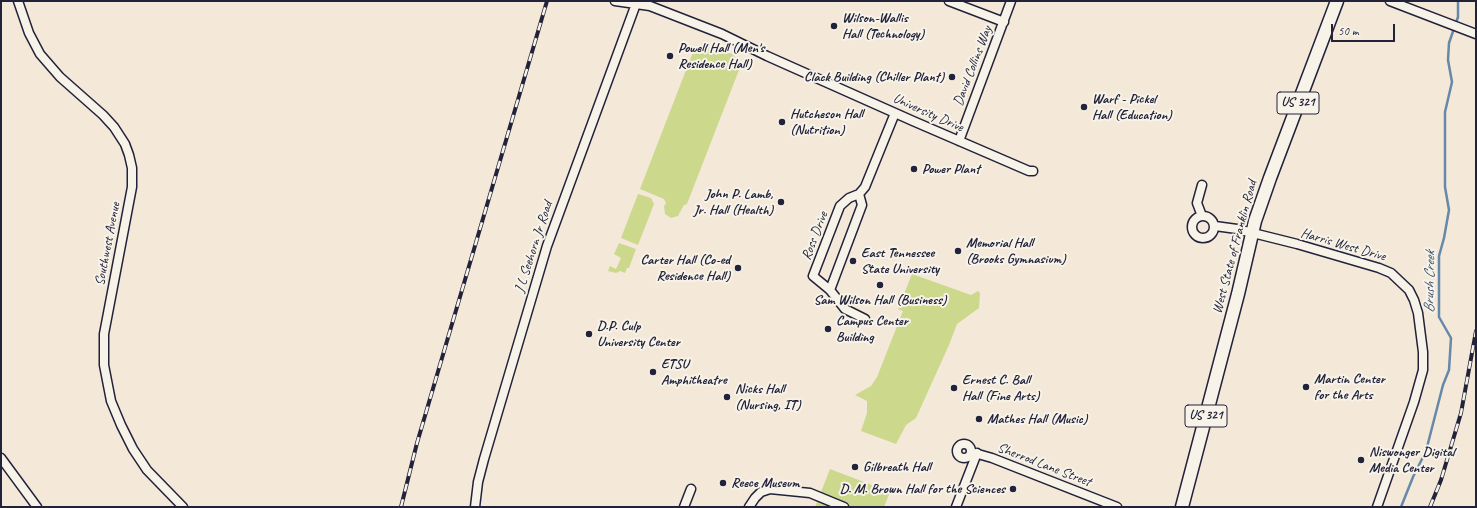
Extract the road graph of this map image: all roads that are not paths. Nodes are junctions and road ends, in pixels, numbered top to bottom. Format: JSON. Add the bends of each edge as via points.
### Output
{"nodes":[{"id":1,"x":18,"y":1,"type":"edge"},
{"id":2,"x":615,"y":1,"type":"edge"},
{"id":3,"x":949,"y":1,"type":"edge"},
{"id":4,"x":1011,"y":1,"type":"edge"},
{"id":5,"x":1337,"y":1,"type":"edge"},
{"id":6,"x":1390,"y":1,"type":"edge"},
{"id":7,"x":636,"y":2,"type":"edge"},
{"id":8,"x":1004,"y":22,"type":"junction"},
{"id":9,"x":1476,"y":34,"type":"edge"},
{"id":10,"x":895,"y":113,"type":"junction"},
{"id":11,"x":959,"y":141,"type":"junction"},
{"id":12,"x":1033,"y":170,"type":"dead end"},
{"id":13,"x":1202,"y":185,"type":"dead end"},
{"id":14,"x":859,"y":194,"type":"junction"},
{"id":15,"x":1202,"y":216,"type":"junction"},
{"id":16,"x":1215,"y":226,"type":"junction"},
{"id":17,"x":1253,"y":233,"type":"junction"},
{"id":18,"x":830,"y":290,"type":"junction"},
{"id":19,"x":864,"y":319,"type":"dead end"},
{"id":20,"x":974,"y":453,"type":"junction"},
{"id":21,"x":1,"y":458,"type":"edge"},
{"id":22,"x":690,"y":489,"type":"dead end"},
{"id":23,"x":1100,"y":504,"type":"edge"},
{"id":24,"x":37,"y":507,"type":"edge"},
{"id":25,"x":183,"y":507,"type":"edge"},
{"id":26,"x":475,"y":507,"type":"edge"},
{"id":27,"x":684,"y":507,"type":"edge"},
{"id":28,"x":749,"y":507,"type":"edge"},
{"id":29,"x":844,"y":507,"type":"edge"},
{"id":30,"x":956,"y":507,"type":"edge"},
{"id":31,"x":1117,"y":507,"type":"edge"},
{"id":32,"x":1182,"y":507,"type":"edge"},
{"id":33,"x":1377,"y":507,"type":"edge"}],
"edges":[{"from":1,"to":25,"type":"street","name":"Southwest Avenue","via":[[29,33],[40,54],[60,77],[103,115],[121,137],[129,155],[132,187],[104,334],[104,366],[112,401],[133,449],[147,470]]},
{"from":2,"to":7,"type":"street"},
{"from":3,"to":8,"type":"street"},
{"from":4,"to":8,"type":"street","name":"David Collins Way"},
{"from":5,"to":17,"type":"highway","name":"West State of Franklin Road","number":"US 321","via":[[1270,178]]},
{"from":6,"to":9,"type":"street"},
{"from":7,"to":10,"type":"street","name":"University Drive","via":[[722,34]]},
{"from":7,"to":26,"type":"street","name":"J L Seehorn Jr Road","via":[[547,246],[484,459]]},
{"from":8,"to":11,"type":"street","name":"David Collins Way"},
{"from":10,"to":11,"type":"street","name":"University Drive"},
{"from":10,"to":14,"type":"street","name":"Ross Drive","via":[[865,187]]},
{"from":11,"to":12,"type":"street","name":"University Drive","via":[[1029,171]]},
{"from":13,"to":15,"type":"street","via":[[1197,203]]},
{"from":14,"to":18,"type":"street","via":[[862,205]]},
{"from":14,"to":18,"type":"street","name":"Ross Drive","via":[[840,206],[813,276]]},
{"from":15,"to":16,"type":"street","via":[[1209,217]]},
{"from":15,"to":16,"type":"street","via":[[1193,222],[1192,229],[1196,236],[1210,236]]},
{"from":16,"to":17,"type":"street","name":"Harris West Drive"},
{"from":17,"to":32,"type":"highway","name":"West State of Franklin Road","number":"US 321"},
{"from":17,"to":33,"type":"street","name":"Harris West Drive","via":[[1379,268],[1391,273],[1405,285],[1414,300],[1421,330],[1423,370]]},
{"from":18,"to":19,"type":"street","name":"Ross Drive","via":[[845,309]]},
{"from":20,"to":20,"type":"street","via":[[965,458],[959,456],[958,448],[966,444]]},
{"from":20,"to":23,"type":"street","name":"Sherrod Lane Street"},
{"from":20,"to":30,"type":"street"},
{"from":21,"to":24,"type":"street"},
{"from":22,"to":27,"type":"street"},
{"from":23,"to":31,"type":"street","name":"Sherrod Lane Street"},
{"from":28,"to":29,"type":"street","via":[[761,492],[770,489],[810,493]]}]}
